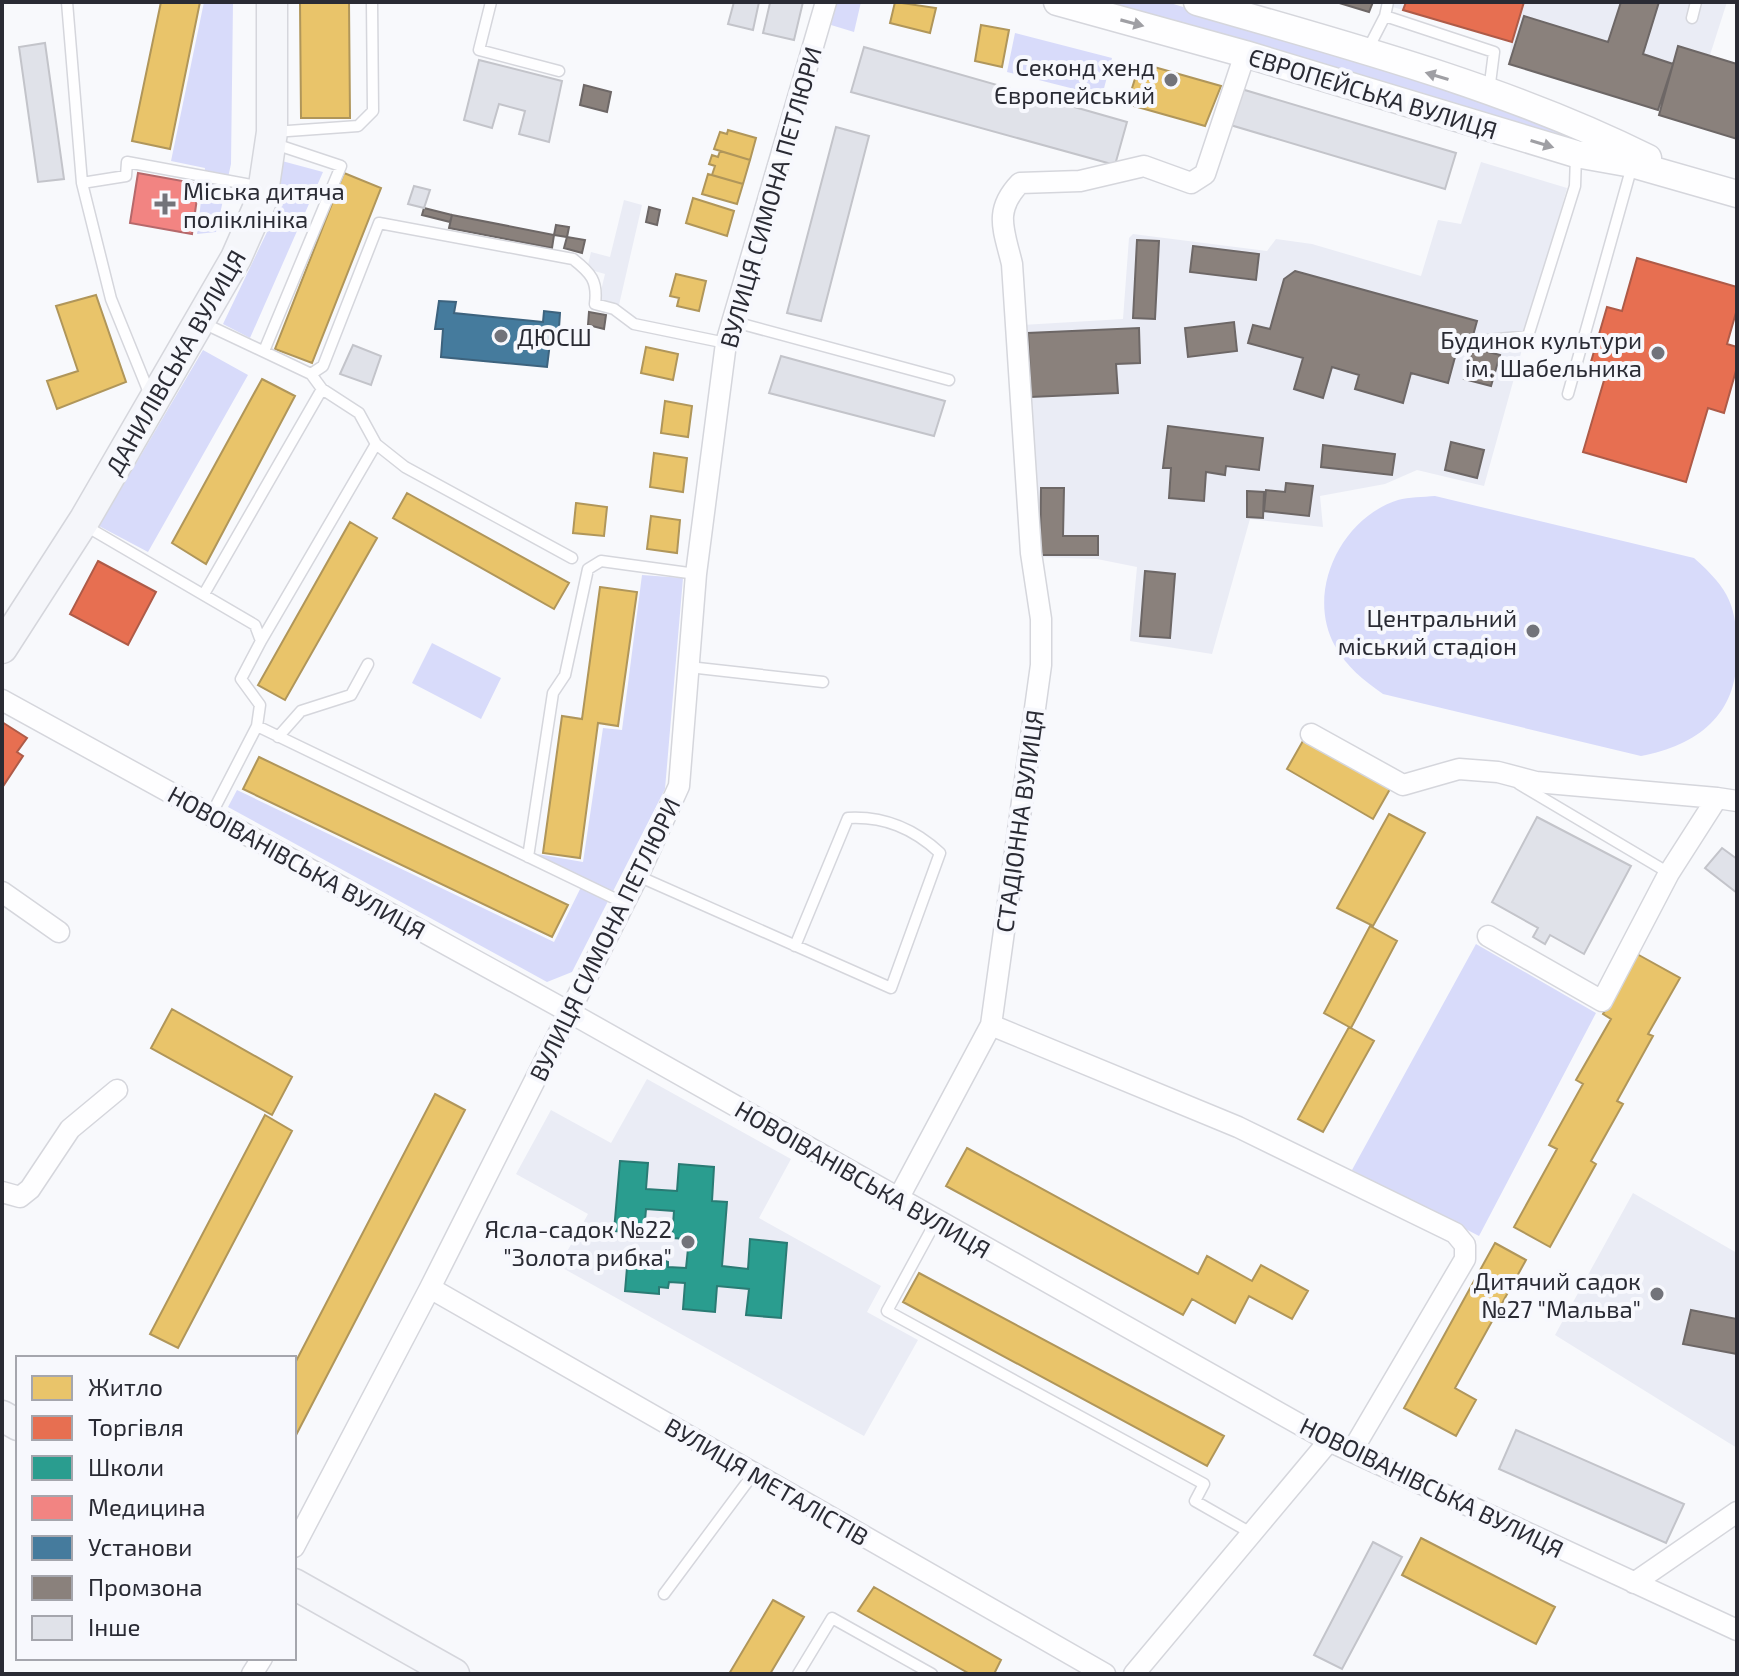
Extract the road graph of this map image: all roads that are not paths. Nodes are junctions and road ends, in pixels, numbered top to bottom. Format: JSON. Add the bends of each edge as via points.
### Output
{"nodes":[{"id":1,"x":67,"y":2,"type":"edge"},
{"id":2,"x":272,"y":2,"type":"edge"},
{"id":3,"x":372,"y":2,"type":"edge"},
{"id":4,"x":491,"y":2,"type":"edge"},
{"id":5,"x":826,"y":2,"type":"edge"},
{"id":6,"x":1057,"y":2,"type":"edge"},
{"id":7,"x":1197,"y":2,"type":"edge"},
{"id":8,"x":1388,"y":2,"type":"edge"},
{"id":9,"x":1696,"y":2,"type":"edge"},
{"id":10,"x":1385,"y":16,"type":"junction"},
{"id":11,"x":1692,"y":18,"type":"dead end"},
{"id":12,"x":1365,"y":53,"type":"junction"},
{"id":13,"x":1245,"y":54,"type":"junction"},
{"id":14,"x":559,"y":71,"type":"dead end"},
{"id":15,"x":1488,"y":93,"type":"junction"},
{"id":16,"x":271,"y":137,"type":"junction"},
{"id":17,"x":1576,"y":154,"type":"junction"},
{"id":18,"x":1632,"y":164,"type":"junction"},
{"id":19,"x":1690,"y":180,"type":"junction"},
{"id":20,"x":82,"y":183,"type":"junction"},
{"id":21,"x":263,"y":187,"type":"junction"},
{"id":22,"x":1737,"y":194,"type":"edge"},
{"id":23,"x":199,"y":321,"type":"junction"},
{"id":24,"x":731,"y":321,"type":"junction"},
{"id":25,"x":1477,"y":341,"type":"dead end"},
{"id":26,"x":726,"y":343,"type":"junction"},
{"id":27,"x":264,"y":351,"type":"junction"},
{"id":28,"x":311,"y":374,"type":"junction"},
{"id":29,"x":949,"y":380,"type":"dead end"},
{"id":30,"x":322,"y":389,"type":"junction"},
{"id":31,"x":1568,"y":394,"type":"dead end"},
{"id":32,"x":153,"y":401,"type":"junction"},
{"id":33,"x":376,"y":444,"type":"junction"},
{"id":34,"x":82,"y":524,"type":"junction"},
{"id":35,"x":572,"y":558,"type":"dead end"},
{"id":36,"x":696,"y":574,"type":"junction"},
{"id":37,"x":204,"y":594,"type":"junction"},
{"id":38,"x":261,"y":641,"type":"junction"},
{"id":39,"x":2,"y":648,"type":"edge"},
{"id":40,"x":368,"y":664,"type":"dead end"},
{"id":41,"x":689,"y":667,"type":"junction"},
{"id":42,"x":823,"y":682,"type":"dead end"},
{"id":43,"x":2,"y":700,"type":"edge"},
{"id":44,"x":257,"y":726,"type":"junction"},
{"id":45,"x":1311,"y":734,"type":"dead end"},
{"id":46,"x":278,"y":737,"type":"junction"},
{"id":47,"x":1498,"y":772,"type":"junction"},
{"id":48,"x":1727,"y":799,"type":"edge"},
{"id":49,"x":211,"y":815,"type":"junction"},
{"id":50,"x":528,"y":857,"type":"junction"},
{"id":51,"x":1669,"y":873,"type":"junction"},
{"id":52,"x":638,"y":876,"type":"junction"},
{"id":53,"x":2,"y":892,"type":"edge"},
{"id":54,"x":624,"y":903,"type":"junction"},
{"id":55,"x":59,"y":932,"type":"dead end"},
{"id":56,"x":1488,"y":936,"type":"dead end"},
{"id":57,"x":795,"y":946,"type":"junction"},
{"id":58,"x":569,"y":1012,"type":"junction"},
{"id":59,"x":991,"y":1025,"type":"junction"},
{"id":60,"x":117,"y":1090,"type":"dead end"},
{"id":61,"x":2,"y":1192,"type":"edge"},
{"id":62,"x":898,"y":1199,"type":"junction"},
{"id":63,"x":936,"y":1221,"type":"junction"},
{"id":64,"x":430,"y":1288,"type":"junction"},
{"id":65,"x":1329,"y":1441,"type":"junction"},
{"id":66,"x":1352,"y":1451,"type":"junction"},
{"id":67,"x":754,"y":1473,"type":"junction"},
{"id":68,"x":1737,"y":1512,"type":"edge"},
{"id":69,"x":1251,"y":1533,"type":"junction"},
{"id":70,"x":296,"y":1543,"type":"edge"},
{"id":71,"x":1634,"y":1583,"type":"junction"},
{"id":72,"x":297,"y":1593,"type":"edge"},
{"id":73,"x":664,"y":1594,"type":"dead end"},
{"id":74,"x":1737,"y":1630,"type":"edge"},
{"id":75,"x":454,"y":1674,"type":"edge"},
{"id":76,"x":798,"y":1674,"type":"edge"},
{"id":77,"x":932,"y":1674,"type":"edge"},
{"id":78,"x":1105,"y":1674,"type":"edge"},
{"id":79,"x":1134,"y":1674,"type":"edge"}],
"edges":[{"from":1,"to":20,"type":"lane"},
{"from":2,"to":16,"type":"main road","name":"ДАНИЛІВСЬКА ВУЛИЦЯ"},
{"from":3,"to":16,"type":"lane","via":[[373,111],[358,126]]},
{"from":4,"to":14,"type":"lane","via":[[479,50]]},
{"from":5,"to":24,"type":"street","name":"ВУЛИЦЯ СИМОНА ПЕТЛЮРИ"},
{"from":6,"to":13,"type":"street","name":"ЄВРОПЕЙСЬКА ВУЛИЦЯ","one_way":true},
{"from":7,"to":12,"type":"street","name":"ЄВРОПЕЙСЬКА ВУЛИЦЯ"},
{"from":8,"to":10,"type":"lane"},
{"from":9,"to":11,"type":"lane"},
{"from":10,"to":12,"type":"lane"},
{"from":10,"to":15,"type":"lane","via":[[1494,52]]},
{"from":15,"to":12,"type":"street","name":"ЄВРОПЕЙСЬКА ВУЛИЦЯ","one_way":true},
{"from":13,"to":17,"type":"street","name":"ЄВРОПЕЙСЬКА ВУЛИЦЯ","one_way":true},
{"from":13,"to":59,"type":"street","name":"СТАДІОННА ВУЛИЦЯ","via":[[1205,174],[1198,180],[1191,183],[1144,166],[1080,181],[1020,183],[1004,200],[1041,665]]},
{"from":15,"to":19,"type":"street","name":"ЄВРОПЕЙСЬКА ВУЛИЦЯ","via":[[1588,128]]},
{"from":16,"to":21,"type":"main road","name":"ДАНИЛІВСЬКА ВУЛИЦЯ"},
{"from":16,"to":27,"type":"lane","via":[[341,166]]},
{"from":17,"to":18,"type":"street","name":"ЄВРОПЕЙСЬКА ВУЛИЦЯ"},
{"from":17,"to":25,"type":"lane","via":[[1575,186],[1528,336]]},
{"from":18,"to":19,"type":"street","name":"ЄВРОПЕЙСЬКА ВУЛИЦЯ"},
{"from":18,"to":31,"type":"lane"},
{"from":19,"to":22,"type":"street","name":"ЄВРОПЕЙСЬКА ВУЛИЦЯ"},
{"from":20,"to":21,"type":"lane","via":[[126,176],[127,162]]},
{"from":20,"to":32,"type":"lane","via":[[111,299]]},
{"from":21,"to":23,"type":"main road","name":"ДАНИЛІВСЬКА ВУЛИЦЯ","via":[[236,258]]},
{"from":23,"to":27,"type":"lane"},
{"from":23,"to":32,"type":"main road","name":"ДАНИЛІВСЬКА ВУЛИЦЯ"},
{"from":24,"to":26,"type":"street","name":"ВУЛИЦЯ СИМОНА ПЕТЛЮРИ"},
{"from":24,"to":29,"type":"lane"},
{"from":26,"to":28,"type":"lane","via":[[634,324],[614,309],[595,304],[597,287],[573,259],[379,223],[323,366]]},
{"from":26,"to":36,"type":"street","name":"ВУЛИЦЯ СИМОНА ПЕТЛЮРИ"},
{"from":27,"to":28,"type":"lane"},
{"from":28,"to":30,"type":"lane"},
{"from":30,"to":33,"type":"lane","via":[[359,413]]},
{"from":30,"to":37,"type":"lane"},
{"from":32,"to":34,"type":"main road","name":"ДАНИЛІВСЬКА ВУЛИЦЯ"},
{"from":33,"to":35,"type":"lane","via":[[405,467]]},
{"from":33,"to":38,"type":"lane"},
{"from":34,"to":37,"type":"lane"},
{"from":34,"to":39,"type":"main road","name":"ДАНИЛІВСЬКА ВУЛИЦЯ"},
{"from":36,"to":41,"type":"street","name":"ВУЛИЦЯ СИМОНА ПЕТЛЮРИ"},
{"from":36,"to":50,"type":"lane","via":[[601,561],[588,569],[565,675],[553,693]]},
{"from":37,"to":38,"type":"lane","via":[[255,625]]},
{"from":38,"to":44,"type":"lane","via":[[241,679],[260,705]]},
{"from":40,"to":46,"type":"lane","via":[[351,695],[301,711]]},
{"from":41,"to":42,"type":"lane"},
{"from":41,"to":52,"type":"street","name":"ВУЛИЦЯ СИМОНА ПЕТЛЮРИ","via":[[679,786]]},
{"from":43,"to":49,"type":"street","name":"НОВОІВАНІВСЬКА ВУЛИЦЯ"},
{"from":44,"to":46,"type":"lane"},
{"from":44,"to":49,"type":"lane"},
{"from":45,"to":47,"type":"street","via":[[1403,785],[1459,769]]},
{"from":46,"to":50,"type":"lane"},
{"from":47,"to":48,"type":"street","via":[[1536,782]]},
{"from":47,"to":51,"type":"lane"},
{"from":48,"to":51,"type":"street"},
{"from":49,"to":58,"type":"street","name":"НОВОІВАНІВСЬКА ВУЛИЦЯ"},
{"from":50,"to":54,"type":"lane"},
{"from":51,"to":56,"type":"street","via":[[1602,1001]]},
{"from":52,"to":54,"type":"street","name":"ВУЛИЦЯ СИМОНА ПЕТЛЮРИ"},
{"from":52,"to":57,"type":"lane"},
{"from":53,"to":55,"type":"street"},
{"from":54,"to":58,"type":"street","name":"ВУЛИЦЯ СИМОНА ПЕТЛЮРИ"},
{"from":57,"to":57,"type":"lane","via":[[891,988],[940,853],[919,833],[873,817],[848,818]]},
{"from":58,"to":62,"type":"street","name":"НОВОІВАНІВСЬКА ВУЛИЦЯ"},
{"from":58,"to":64,"type":"street","name":"ВУЛИЦЯ СИМОНА ПЕТЛЮРИ"},
{"from":59,"to":62,"type":"street"},
{"from":59,"to":66,"type":"street","via":[[1238,1127],[1455,1233],[1465,1245],[1465,1259]]},
{"from":60,"to":61,"type":"street","via":[[70,1129],[26,1193],[20,1197]]},
{"from":62,"to":63,"type":"street","name":"НОВОІВАНІВСЬКА ВУЛИЦЯ"},
{"from":63,"to":65,"type":"street","name":"НОВОІВАНІВСЬКА ВУЛИЦЯ"},
{"from":63,"to":69,"type":"lane","via":[[887,1311],[1204,1484],[1195,1501]]},
{"from":64,"to":67,"type":"street","name":"ВУЛИЦЯ МЕТАЛІСТІВ"},
{"from":64,"to":70,"type":"street","name":"ВУЛИЦЯ СИМОНА ПЕТЛЮРИ"},
{"from":65,"to":66,"type":"street","name":"НОВОІВАНІВСЬКА ВУЛИЦЯ"},
{"from":65,"to":69,"type":"street"},
{"from":66,"to":71,"type":"street","name":"НОВОІВАНІВСЬКА ВУЛИЦЯ"},
{"from":67,"to":73,"type":"lane"},
{"from":67,"to":78,"type":"street","name":"ВУЛИЦЯ МЕТАЛІСТІВ"},
{"from":68,"to":71,"type":"street"},
{"from":69,"to":79,"type":"street"},
{"from":71,"to":74,"type":"street","name":"НОВОІВАНІВСЬКА ВУЛИЦЯ"},
{"from":72,"to":75,"type":"main road"},
{"from":76,"to":77,"type":"lane","via":[[832,1618]]}]}
